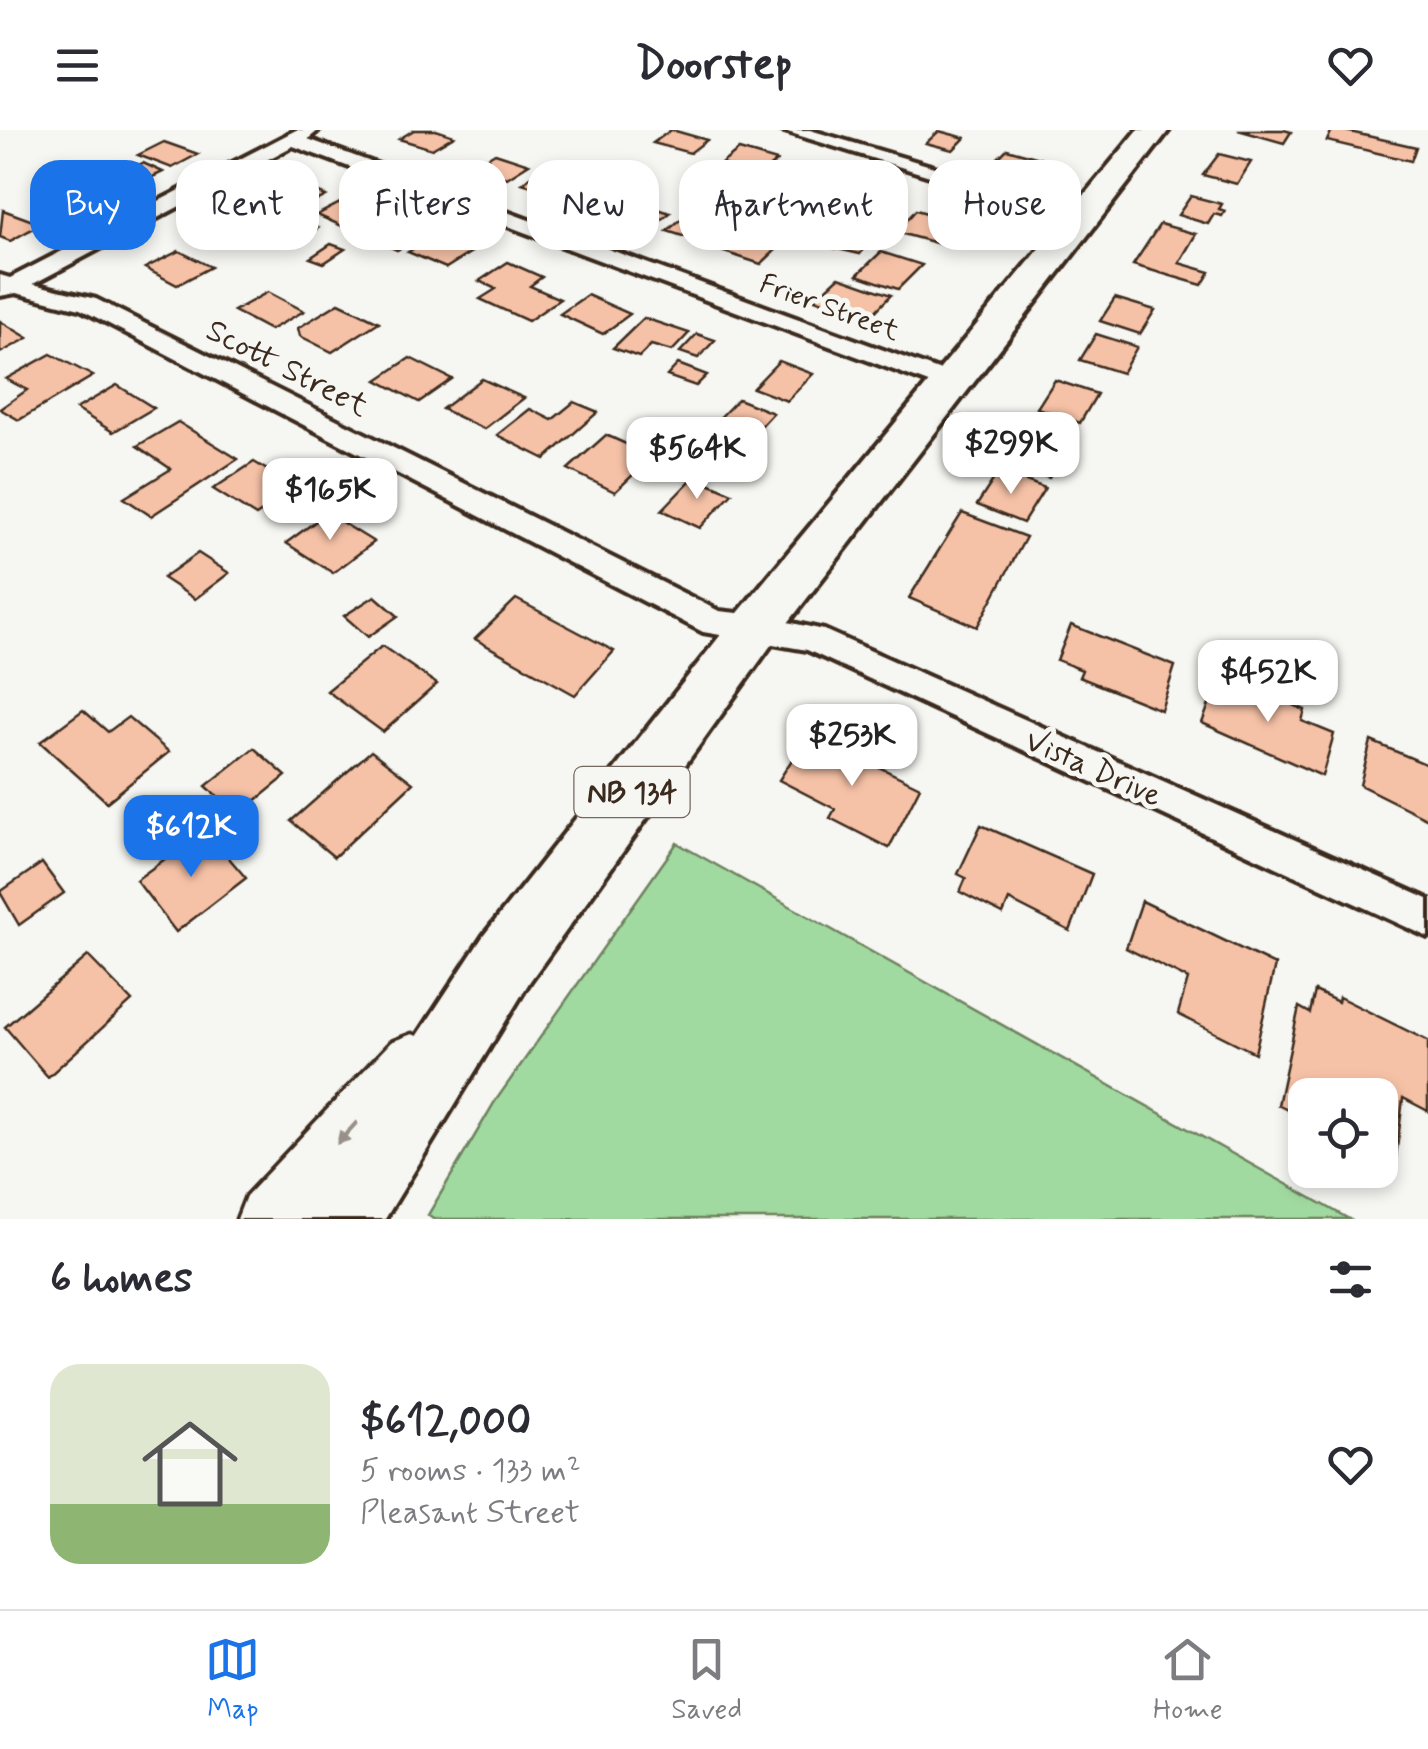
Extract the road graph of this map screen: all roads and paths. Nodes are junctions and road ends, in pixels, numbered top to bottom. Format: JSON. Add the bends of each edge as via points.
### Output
{"nodes":[{"id":1,"x":790,"y":130,"type":"edge"},
{"id":2,"x":1154,"y":130,"type":"edge"},
{"id":3,"x":302,"y":135,"type":"edge"},
{"id":4,"x":1082,"y":217,"type":"junction"},
{"id":5,"x":4,"y":286,"type":"edge"},
{"id":6,"x":950,"y":383,"type":"junction"},
{"id":7,"x":756,"y":626,"type":"junction"},
{"id":8,"x":1428,"y":918,"type":"edge"},
{"id":9,"x":507,"y":958,"type":"junction"},
{"id":10,"x":269,"y":1219,"type":"edge"},
{"id":11,"x":342,"y":1219,"type":"edge"}],
"edges":[{"from":1,"to":4,"type":"street"},
{"from":2,"to":4,"type":"main road","number":"NB 134"},
{"from":3,"to":5,"type":"street"},
{"from":3,"to":6,"type":"street","name":"Frier Street"},
{"from":4,"to":6,"type":"main road","number":"NB 134"},
{"from":5,"to":7,"type":"street","name":"Scott Street","via":[[88,304],[714,623]]},
{"from":6,"to":7,"type":"main road","number":"NB 134"},
{"from":7,"to":8,"type":"street","name":"Vista Drive","via":[[813,639]]},
{"from":7,"to":9,"type":"main road","number":"NB 134"},
{"from":9,"to":10,"type":"street","one_way":true},
{"from":9,"to":11,"type":"main road","number":"NB 134"}]}
